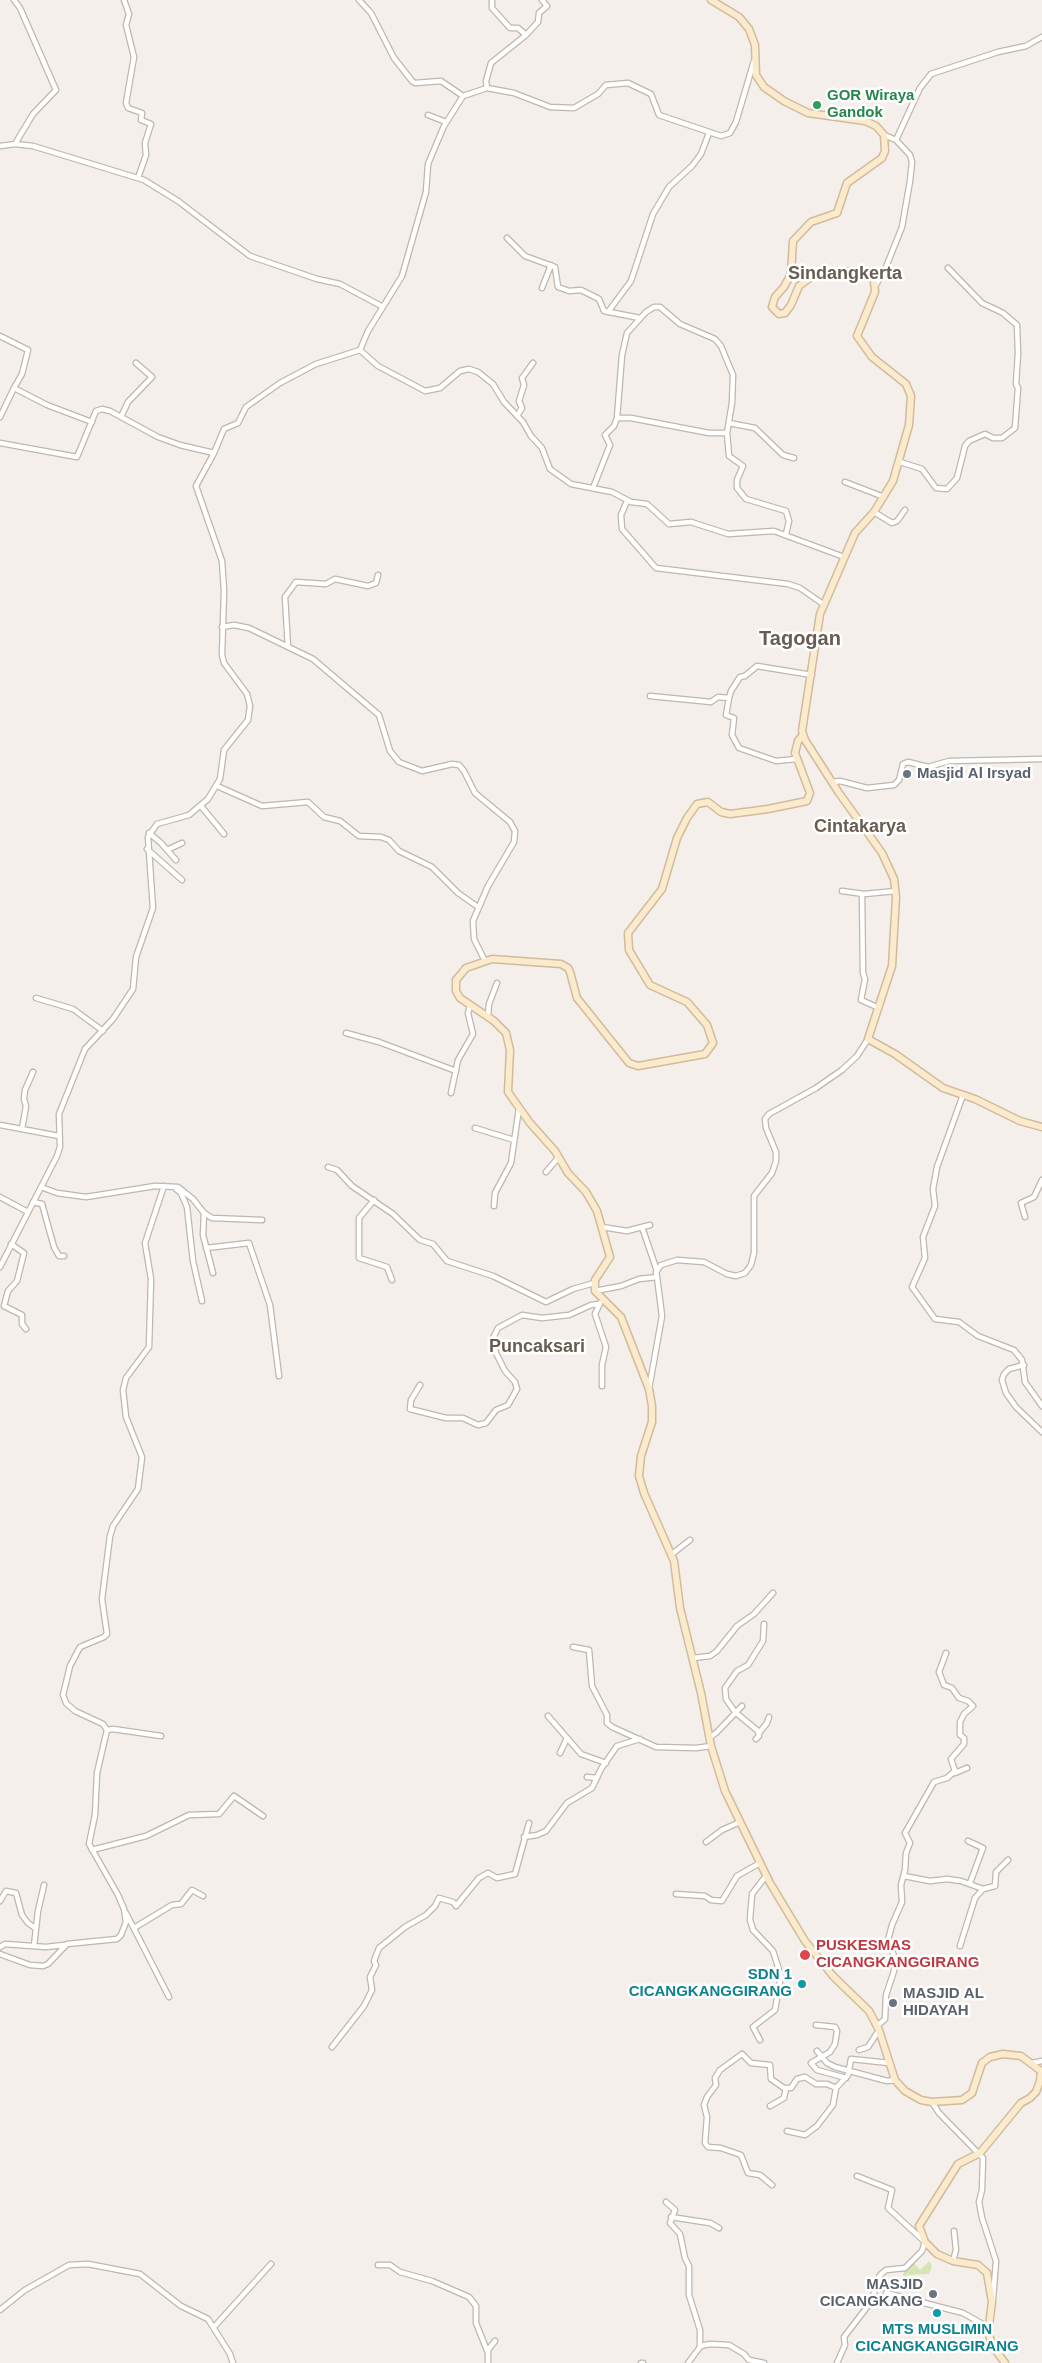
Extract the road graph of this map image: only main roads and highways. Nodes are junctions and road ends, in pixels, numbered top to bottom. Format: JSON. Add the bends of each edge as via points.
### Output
{"nodes":[{"id":1,"x":711,"y":0,"type":"edge"},
{"id":2,"x":802,"y":735,"type":"junction"},
{"id":3,"x":1042,"y":1127,"type":"edge"},
{"id":4,"x":1005,"y":2363,"type":"edge"}],
"edges":[{"from":1,"to":2,"type":"main road","via":[[746,24],[754,40],[757,80],[784,101],[812,115],[870,122],[884,135],[882,158],[847,183],[838,213],[811,222],[793,241],[791,274],[772,306],[779,314],[785,313],[792,305],[799,286],[811,276],[824,272],[865,272],[873,278],[873,298],[857,336],[872,357],[899,377],[908,390],[911,416],[900,462],[884,497],[855,533],[823,604]]},
{"from":2,"to":3,"type":"main road","via":[[882,853],[894,879],[894,957],[868,1038],[937,1085],[1020,1122]]},
{"from":2,"to":4,"type":"main road","via":[[796,747],[796,759],[810,793],[807,801],[730,814],[721,812],[708,802],[693,808],[677,838],[662,889],[628,933],[629,950],[650,985],[687,1002],[707,1026],[713,1038],[711,1048],[705,1054],[633,1065],[577,998],[565,965],[499,958],[485,961],[466,968],[456,980],[457,995],[506,1033],[510,1050],[507,1088],[519,1108],[592,1200],[602,1227],[610,1257],[594,1284],[595,1291],[601,1302],[621,1317],[649,1389],[652,1422],[641,1456],[639,1476],[676,1568],[680,1608],[709,1738],[725,1791],[766,1876],[805,1941],[833,1976],[861,2002],[878,2028],[895,2080],[912,2096],[932,2102],[958,2101],[969,2096],[982,2063],[990,2057],[1013,2053],[1041,2071],[1038,2087],[1030,2098],[1021,2103],[980,2153],[958,2164],[920,2222],[925,2242],[937,2254],[985,2270],[990,2280],[992,2302],[988,2327],[994,2348]]}]}
